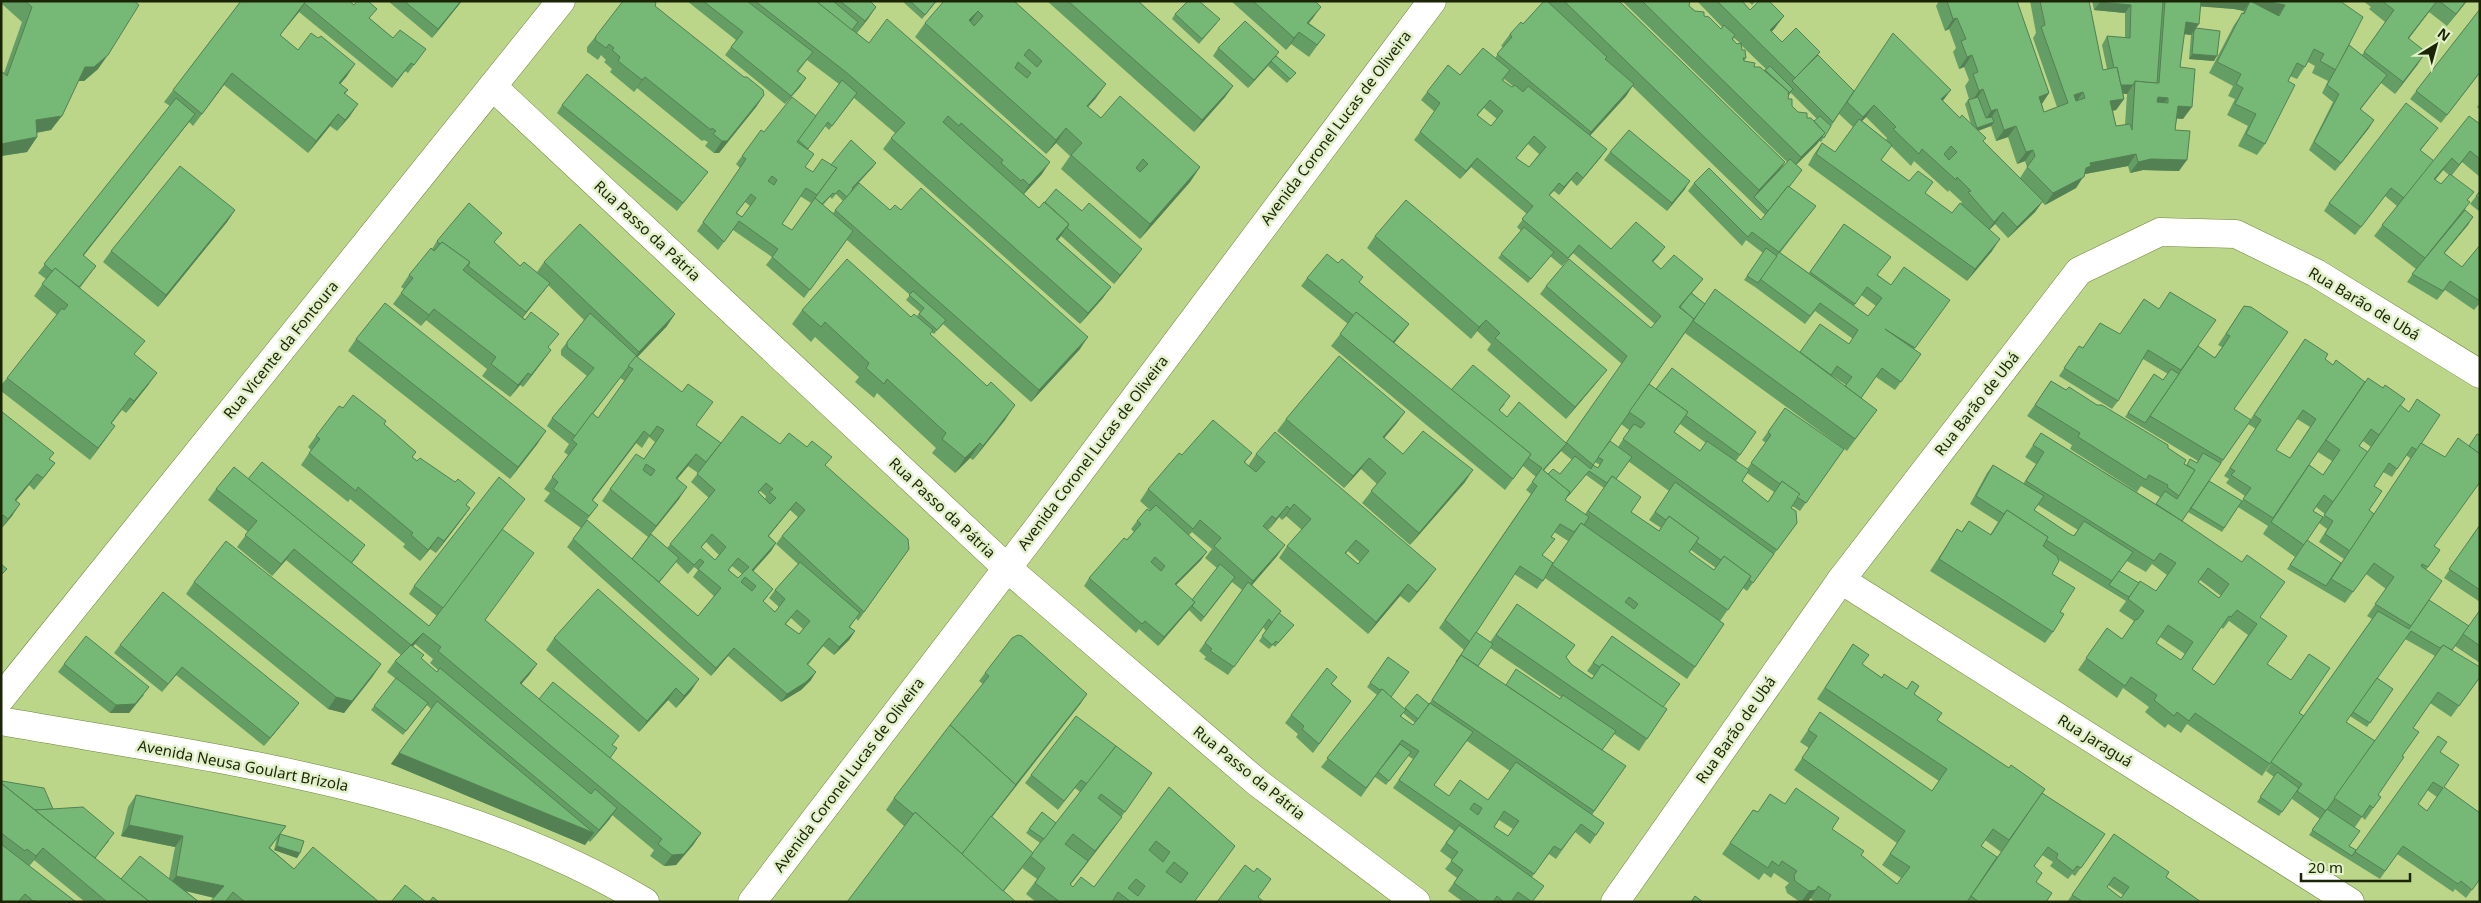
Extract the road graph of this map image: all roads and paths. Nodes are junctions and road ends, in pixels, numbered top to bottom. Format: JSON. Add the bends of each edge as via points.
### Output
{"nodes":[{"id":1,"x":561,"y":1,"type":"edge"},
{"id":2,"x":1432,"y":1,"type":"edge"},
{"id":3,"x":493,"y":86,"type":"junction"},
{"id":4,"x":2480,"y":374,"type":"edge"},
{"id":5,"x":1007,"y":568,"type":"junction"},
{"id":6,"x":1841,"y":580,"type":"junction"},
{"id":7,"x":1,"y":698,"type":"edge"},
{"id":8,"x":1,"y":721,"type":"edge"},
{"id":9,"x":645,"y":902,"type":"edge"},
{"id":10,"x":752,"y":902,"type":"edge"},
{"id":11,"x":1416,"y":902,"type":"edge"},
{"id":12,"x":1615,"y":902,"type":"edge"},
{"id":13,"x":2350,"y":902,"type":"edge"}],
"edges":[{"from":1,"to":3,"type":"street","name":"Rua Vicente da Fontoura"},
{"from":2,"to":5,"type":"street","name":"Avenida Coronel Lucas de Oliveira"},
{"from":3,"to":5,"type":"street","name":"Rua Passo da Pátria"},
{"from":3,"to":7,"type":"street","name":"Rua Vicente da Fontoura"},
{"from":4,"to":6,"type":"street","name":"Rua Barão de Ubá","via":[[2316,273],[2236,234],[2160,232],[2078,271]]},
{"from":5,"to":10,"type":"street","name":"Avenida Coronel Lucas de Oliveira"},
{"from":5,"to":11,"type":"street","name":"Rua Passo da Pátria","via":[[1258,783]]},
{"from":6,"to":12,"type":"street","name":"Rua Barão de Ubá"},
{"from":6,"to":13,"type":"street","name":"Rua Jaraguá"},
{"from":8,"to":9,"type":"street","name":"Avenida Neusa Goulart Brizola","via":[[322,778],[470,821],[602,876]]}]}
